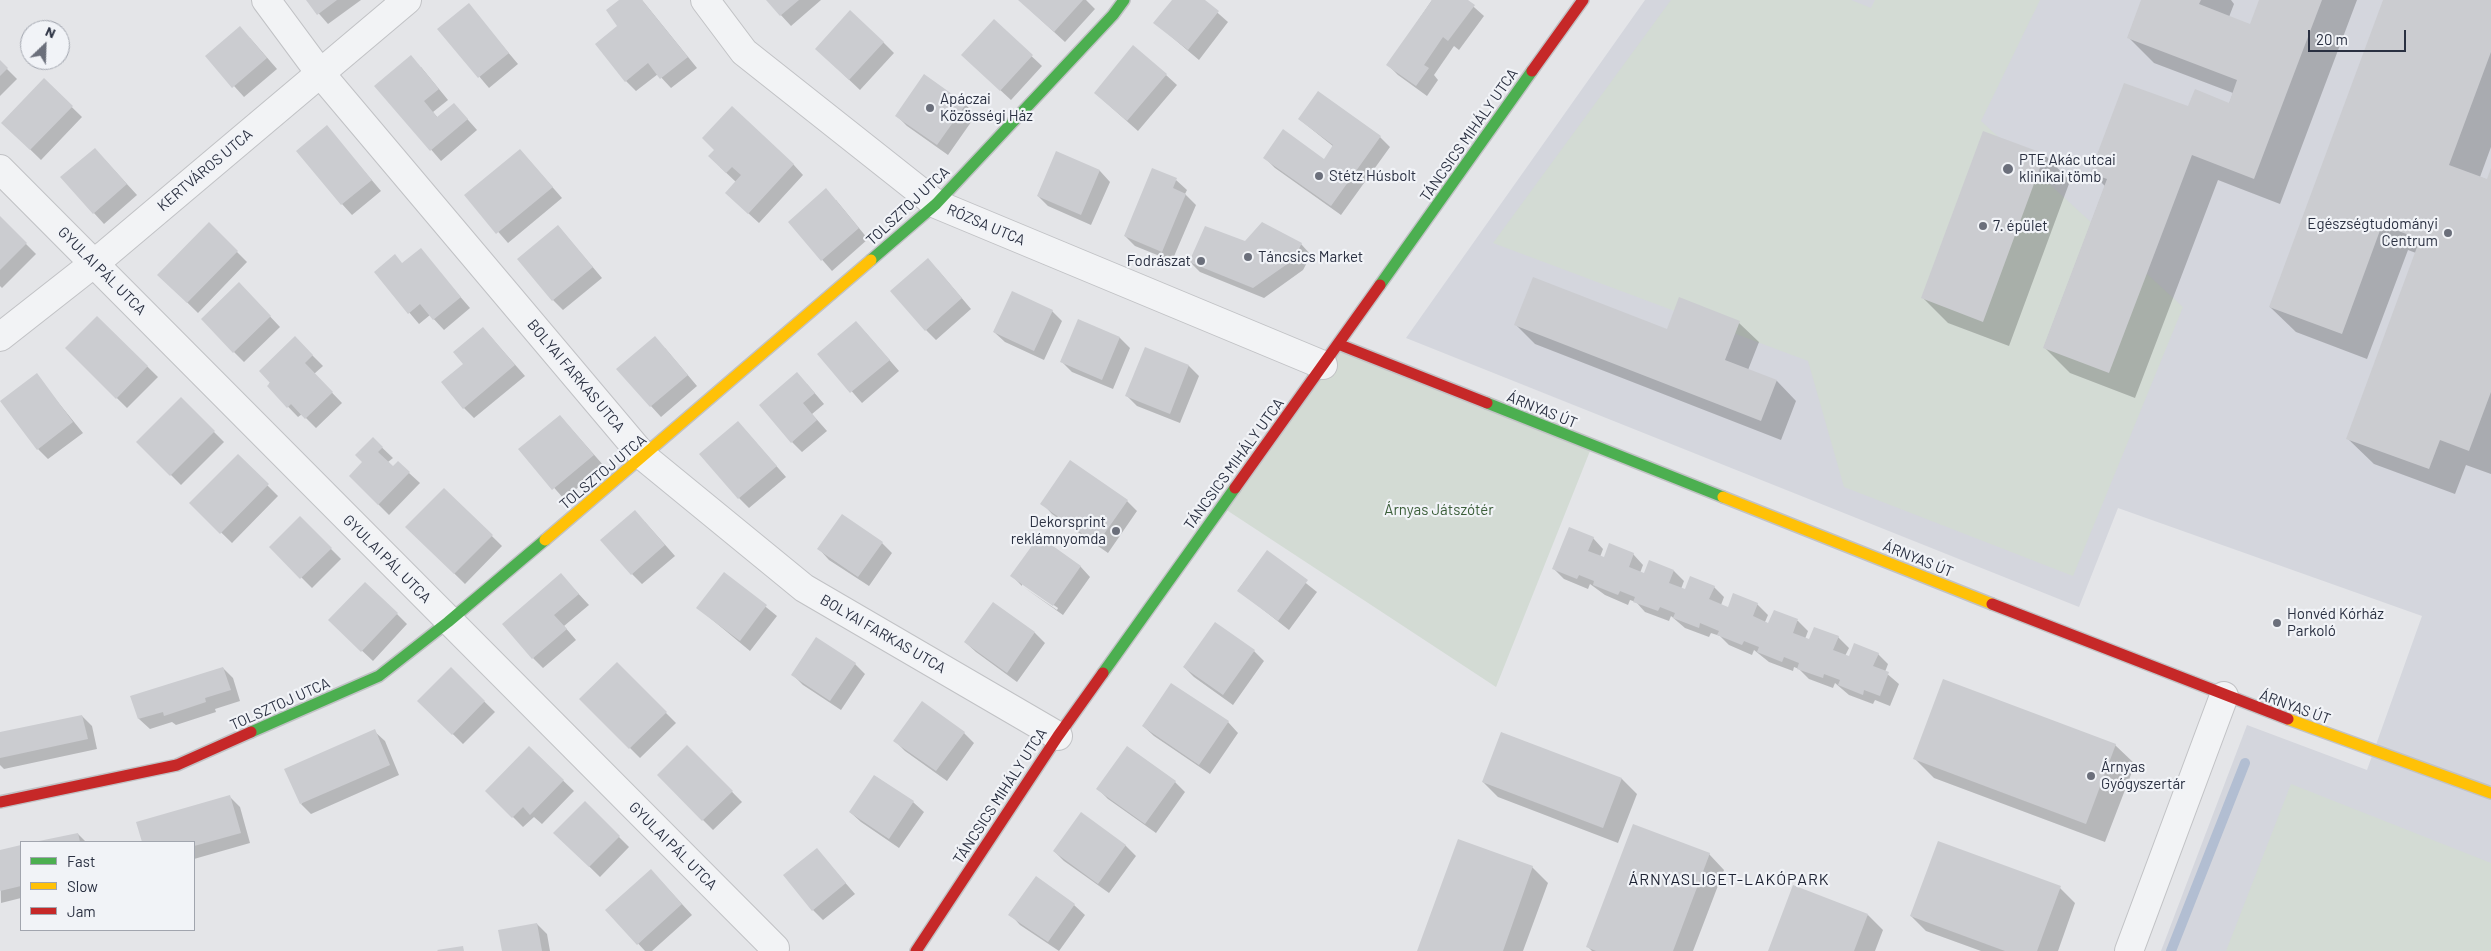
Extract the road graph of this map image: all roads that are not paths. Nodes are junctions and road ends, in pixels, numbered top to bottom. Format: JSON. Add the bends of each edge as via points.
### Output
{"nodes":[{"id":1,"x":266,"y":0,"type":"edge"},
{"id":2,"x":406,"y":0,"type":"edge"},
{"id":3,"x":705,"y":0,"type":"edge"},
{"id":4,"x":1124,"y":0,"type":"edge"},
{"id":5,"x":1583,"y":0,"type":"edge"},
{"id":6,"x":320,"y":73,"type":"junction"},
{"id":7,"x":0,"y":169,"type":"edge"},
{"id":8,"x":936,"y":204,"type":"junction"},
{"id":9,"x":94,"y":263,"type":"junction"},
{"id":10,"x":0,"y":337,"type":"edge"},
{"id":11,"x":1330,"y":354,"type":"junction"},
{"id":12,"x":644,"y":457,"type":"junction"},
{"id":13,"x":448,"y":622,"type":"junction"},
{"id":14,"x":2224,"y":696,"type":"junction"},
{"id":15,"x":1058,"y":736,"type":"junction"},
{"id":16,"x":2491,"y":793,"type":"edge"},
{"id":17,"x":0,"y":802,"type":"edge"},
{"id":18,"x":775,"y":948,"type":"dead end"},
{"id":19,"x":916,"y":951,"type":"edge"},
{"id":20,"x":2129,"y":951,"type":"edge"}],
"edges":[{"from":1,"to":6,"type":"street","name":"BOLYAI FARKAS UTCA"},
{"from":2,"to":6,"type":"street","name":"KERTVÁROS UTCA"},
{"from":3,"to":8,"type":"street","name":"RÓZSA UTCA","via":[[744,52]]},
{"from":4,"to":8,"type":"street","name":"TOLSZTOJ UTCA"},
{"from":5,"to":11,"type":"street","name":"TÁNCSICS MIHÁLY UTCA"},
{"from":6,"to":9,"type":"street","name":"KERTVÁROS UTCA"},
{"from":6,"to":12,"type":"street","name":"BOLYAI FARKAS UTCA"},
{"from":7,"to":9,"type":"street","name":"GYULAI PÁL UTCA"},
{"from":8,"to":11,"type":"street","name":"RÓZSA UTCA"},
{"from":8,"to":12,"type":"street","name":"TOLSZTOJ UTCA"},
{"from":9,"to":10,"type":"street","name":"KERTVÁROS UTCA"},
{"from":9,"to":13,"type":"street","name":"GYULAI PÁL UTCA"},
{"from":11,"to":14,"type":"street","name":"ÁRNYAS ÚT","via":[[1627,451]]},
{"from":11,"to":15,"type":"street","name":"TÁNCSICS MIHÁLY UTCA"},
{"from":12,"to":13,"type":"street","name":"TOLSZTOJ UTCA"},
{"from":12,"to":15,"type":"street","name":"BOLYAI FARKAS UTCA","via":[[804,588]]},
{"from":13,"to":17,"type":"street","name":"TOLSZTOJ UTCA","via":[[379,676],[176,766]]},
{"from":13,"to":18,"type":"street","name":"GYULAI PÁL UTCA"},
{"from":14,"to":16,"type":"street","name":"ÁRNYAS ÚT"},
{"from":14,"to":20,"type":"street"},
{"from":15,"to":19,"type":"street","name":"TÁNCSICS MIHÁLY UTCA"}]}
